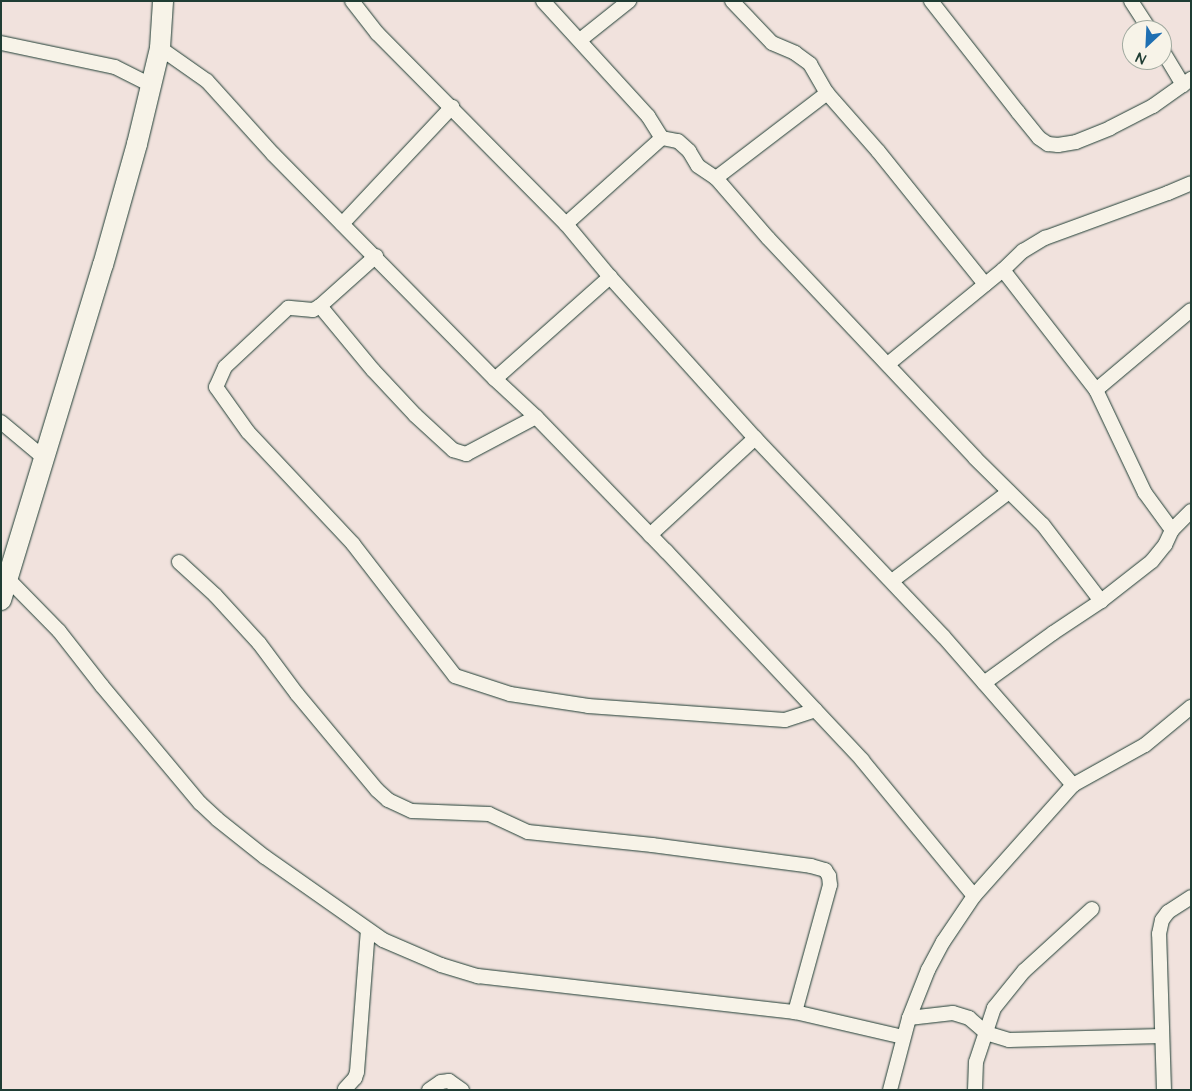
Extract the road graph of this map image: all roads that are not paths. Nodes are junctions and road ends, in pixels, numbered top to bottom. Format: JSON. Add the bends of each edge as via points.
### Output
{"nodes":[{"id":1,"x":163,"y":1,"type":"edge"},
{"id":2,"x":352,"y":1,"type":"edge"},
{"id":3,"x":543,"y":1,"type":"edge"},
{"id":4,"x":629,"y":1,"type":"edge"},
{"id":5,"x":732,"y":1,"type":"edge"},
{"id":6,"x":931,"y":1,"type":"edge"},
{"id":7,"x":1131,"y":1,"type":"edge"},
{"id":8,"x":1143,"y":20,"type":"edge"},
{"id":9,"x":580,"y":40,"type":"junction"},
{"id":10,"x":1,"y":43,"type":"edge"},
{"id":11,"x":160,"y":48,"type":"junction"},
{"id":12,"x":1172,"y":63,"type":"edge"},
{"id":13,"x":1187,"y":82,"type":"edge"},
{"id":14,"x":151,"y":85,"type":"junction"},
{"id":15,"x":827,"y":94,"type":"junction"},
{"id":16,"x":452,"y":107,"type":"junction"},
{"id":17,"x":662,"y":138,"type":"junction"},
{"id":18,"x":716,"y":178,"type":"junction"},
{"id":19,"x":1191,"y":183,"type":"edge"},
{"id":20,"x":342,"y":224,"type":"junction"},
{"id":21,"x":566,"y":224,"type":"junction"},
{"id":22,"x":376,"y":256,"type":"junction"},
{"id":23,"x":1003,"y":270,"type":"junction"},
{"id":24,"x":610,"y":277,"type":"junction"},
{"id":25,"x":985,"y":284,"type":"junction"},
{"id":26,"x":320,"y":306,"type":"junction"},
{"id":27,"x":1191,"y":310,"type":"edge"},
{"id":28,"x":888,"y":364,"type":"junction"},
{"id":29,"x":495,"y":379,"type":"junction"},
{"id":30,"x":1096,"y":390,"type":"junction"},
{"id":31,"x":536,"y":417,"type":"junction"},
{"id":32,"x":1,"y":422,"type":"edge"},
{"id":33,"x":755,"y":438,"type":"junction"},
{"id":34,"x":44,"y":458,"type":"junction"},
{"id":35,"x":1009,"y":492,"type":"junction"},
{"id":36,"x":1191,"y":511,"type":"edge"},
{"id":37,"x":1172,"y":530,"type":"junction"},
{"id":38,"x":650,"y":535,"type":"junction"},
{"id":39,"x":179,"y":562,"type":"dead end"},
{"id":40,"x":8,"y":579,"type":"junction"},
{"id":41,"x":892,"y":581,"type":"junction"},
{"id":42,"x":1,"y":600,"type":"edge"},
{"id":43,"x":1101,"y":601,"type":"junction"},
{"id":44,"x":984,"y":684,"type":"junction"},
{"id":45,"x":1191,"y":707,"type":"edge"},
{"id":46,"x":815,"y":710,"type":"junction"},
{"id":47,"x":1073,"y":785,"type":"junction"},
{"id":48,"x":974,"y":896,"type":"junction"},
{"id":49,"x":1191,"y":897,"type":"edge"},
{"id":50,"x":1092,"y":909,"type":"dead end"},
{"id":51,"x":368,"y":930,"type":"junction"},
{"id":52,"x":794,"y":1012,"type":"junction"},
{"id":53,"x":909,"y":1018,"type":"junction"},
{"id":54,"x":986,"y":1033,"type":"junction"},
{"id":55,"x":1162,"y":1036,"type":"junction"},
{"id":56,"x":903,"y":1038,"type":"junction"},
{"id":57,"x":345,"y":1089,"type":"edge"},
{"id":58,"x":430,"y":1090,"type":"edge"},
{"id":59,"x":462,"y":1090,"type":"edge"},
{"id":60,"x":890,"y":1090,"type":"edge"},
{"id":61,"x":975,"y":1090,"type":"edge"},
{"id":62,"x":1164,"y":1090,"type":"edge"}],
"edges":[{"from":1,"to":11,"type":"main road"},
{"from":2,"to":16,"type":"street","via":[[378,33]]},
{"from":3,"to":9,"type":"street"},
{"from":4,"to":9,"type":"street"},
{"from":5,"to":15,"type":"street","via":[[772,43],[810,64]]},
{"from":6,"to":13,"type":"street","via":[[1039,138],[1048,144],[1076,142],[1110,128],[1153,106]]},
{"from":7,"to":8,"type":"street"},
{"from":9,"to":17,"type":"street","via":[[648,116]]},
{"from":10,"to":14,"type":"street","via":[[115,67]]},
{"from":11,"to":14,"type":"main road"},
{"from":11,"to":20,"type":"street","via":[[207,80]]},
{"from":12,"to":13,"type":"street"},
{"from":14,"to":34,"type":"main road","via":[[104,265]]},
{"from":15,"to":18,"type":"street"},
{"from":15,"to":25,"type":"street","via":[[878,151]]},
{"from":16,"to":20,"type":"street"},
{"from":16,"to":21,"type":"street"},
{"from":17,"to":18,"type":"street","via":[[678,141],[698,166]]},
{"from":17,"to":21,"type":"street"},
{"from":18,"to":28,"type":"street","via":[[768,238]]},
{"from":19,"to":23,"type":"street","via":[[1045,238],[1023,251]]},
{"from":20,"to":22,"type":"street"},
{"from":21,"to":24,"type":"street"},
{"from":22,"to":26,"type":"street"},
{"from":22,"to":29,"type":"street"},
{"from":23,"to":25,"type":"street"},
{"from":23,"to":30,"type":"street"},
{"from":24,"to":29,"type":"street"},
{"from":24,"to":33,"type":"street"},
{"from":25,"to":28,"type":"street"},
{"from":26,"to":31,"type":"street","via":[[373,370],[453,450],[466,454]]},
{"from":26,"to":46,"type":"street","via":[[313,310],[288,308],[225,367],[216,387],[248,432],[353,544],[455,676],[510,694],[588,706],[786,720]]},
{"from":27,"to":30,"type":"street"},
{"from":28,"to":35,"type":"street"},
{"from":29,"to":31,"type":"street"},
{"from":30,"to":37,"type":"street","via":[[1145,493]]},
{"from":31,"to":38,"type":"street"},
{"from":32,"to":34,"type":"street"},
{"from":33,"to":38,"type":"street"},
{"from":33,"to":41,"type":"street"},
{"from":34,"to":40,"type":"main road"},
{"from":35,"to":41,"type":"street"},
{"from":35,"to":43,"type":"street","via":[[1043,525]]},
{"from":36,"to":37,"type":"street"},
{"from":37,"to":43,"type":"street","via":[[1166,544],[1152,561]]},
{"from":38,"to":46,"type":"street"},
{"from":39,"to":52,"type":"street","via":[[259,643],[297,694],[388,800],[412,811],[490,814],[528,832],[652,845],[825,870],[830,885]]},
{"from":40,"to":42,"type":"main road"},
{"from":40,"to":51,"type":"street","via":[[59,631],[212,814],[265,857]]},
{"from":41,"to":44,"type":"street"},
{"from":43,"to":44,"type":"street"},
{"from":44,"to":47,"type":"street"},
{"from":45,"to":47,"type":"street","via":[[1145,745]]},
{"from":46,"to":48,"type":"street","via":[[862,760]]},
{"from":47,"to":48,"type":"street"},
{"from":48,"to":53,"type":"street","via":[[943,942]]},
{"from":49,"to":55,"type":"street","via":[[1168,912],[1158,934]]},
{"from":50,"to":54,"type":"street","via":[[1016,979],[994,1008]]},
{"from":51,"to":52,"type":"street","via":[[415,955],[478,976]]},
{"from":51,"to":57,"type":"street","via":[[357,1072]]},
{"from":52,"to":56,"type":"street"},
{"from":53,"to":54,"type":"street","via":[[953,1013],[969,1018]]},
{"from":53,"to":56,"type":"street"},
{"from":54,"to":55,"type":"street","via":[[1009,1040]]},
{"from":54,"to":61,"type":"street","via":[[976,1062]]},
{"from":55,"to":62,"type":"street"},
{"from":56,"to":60,"type":"street"},
{"from":58,"to":59,"type":"street","via":[[448,1081]]}]}
